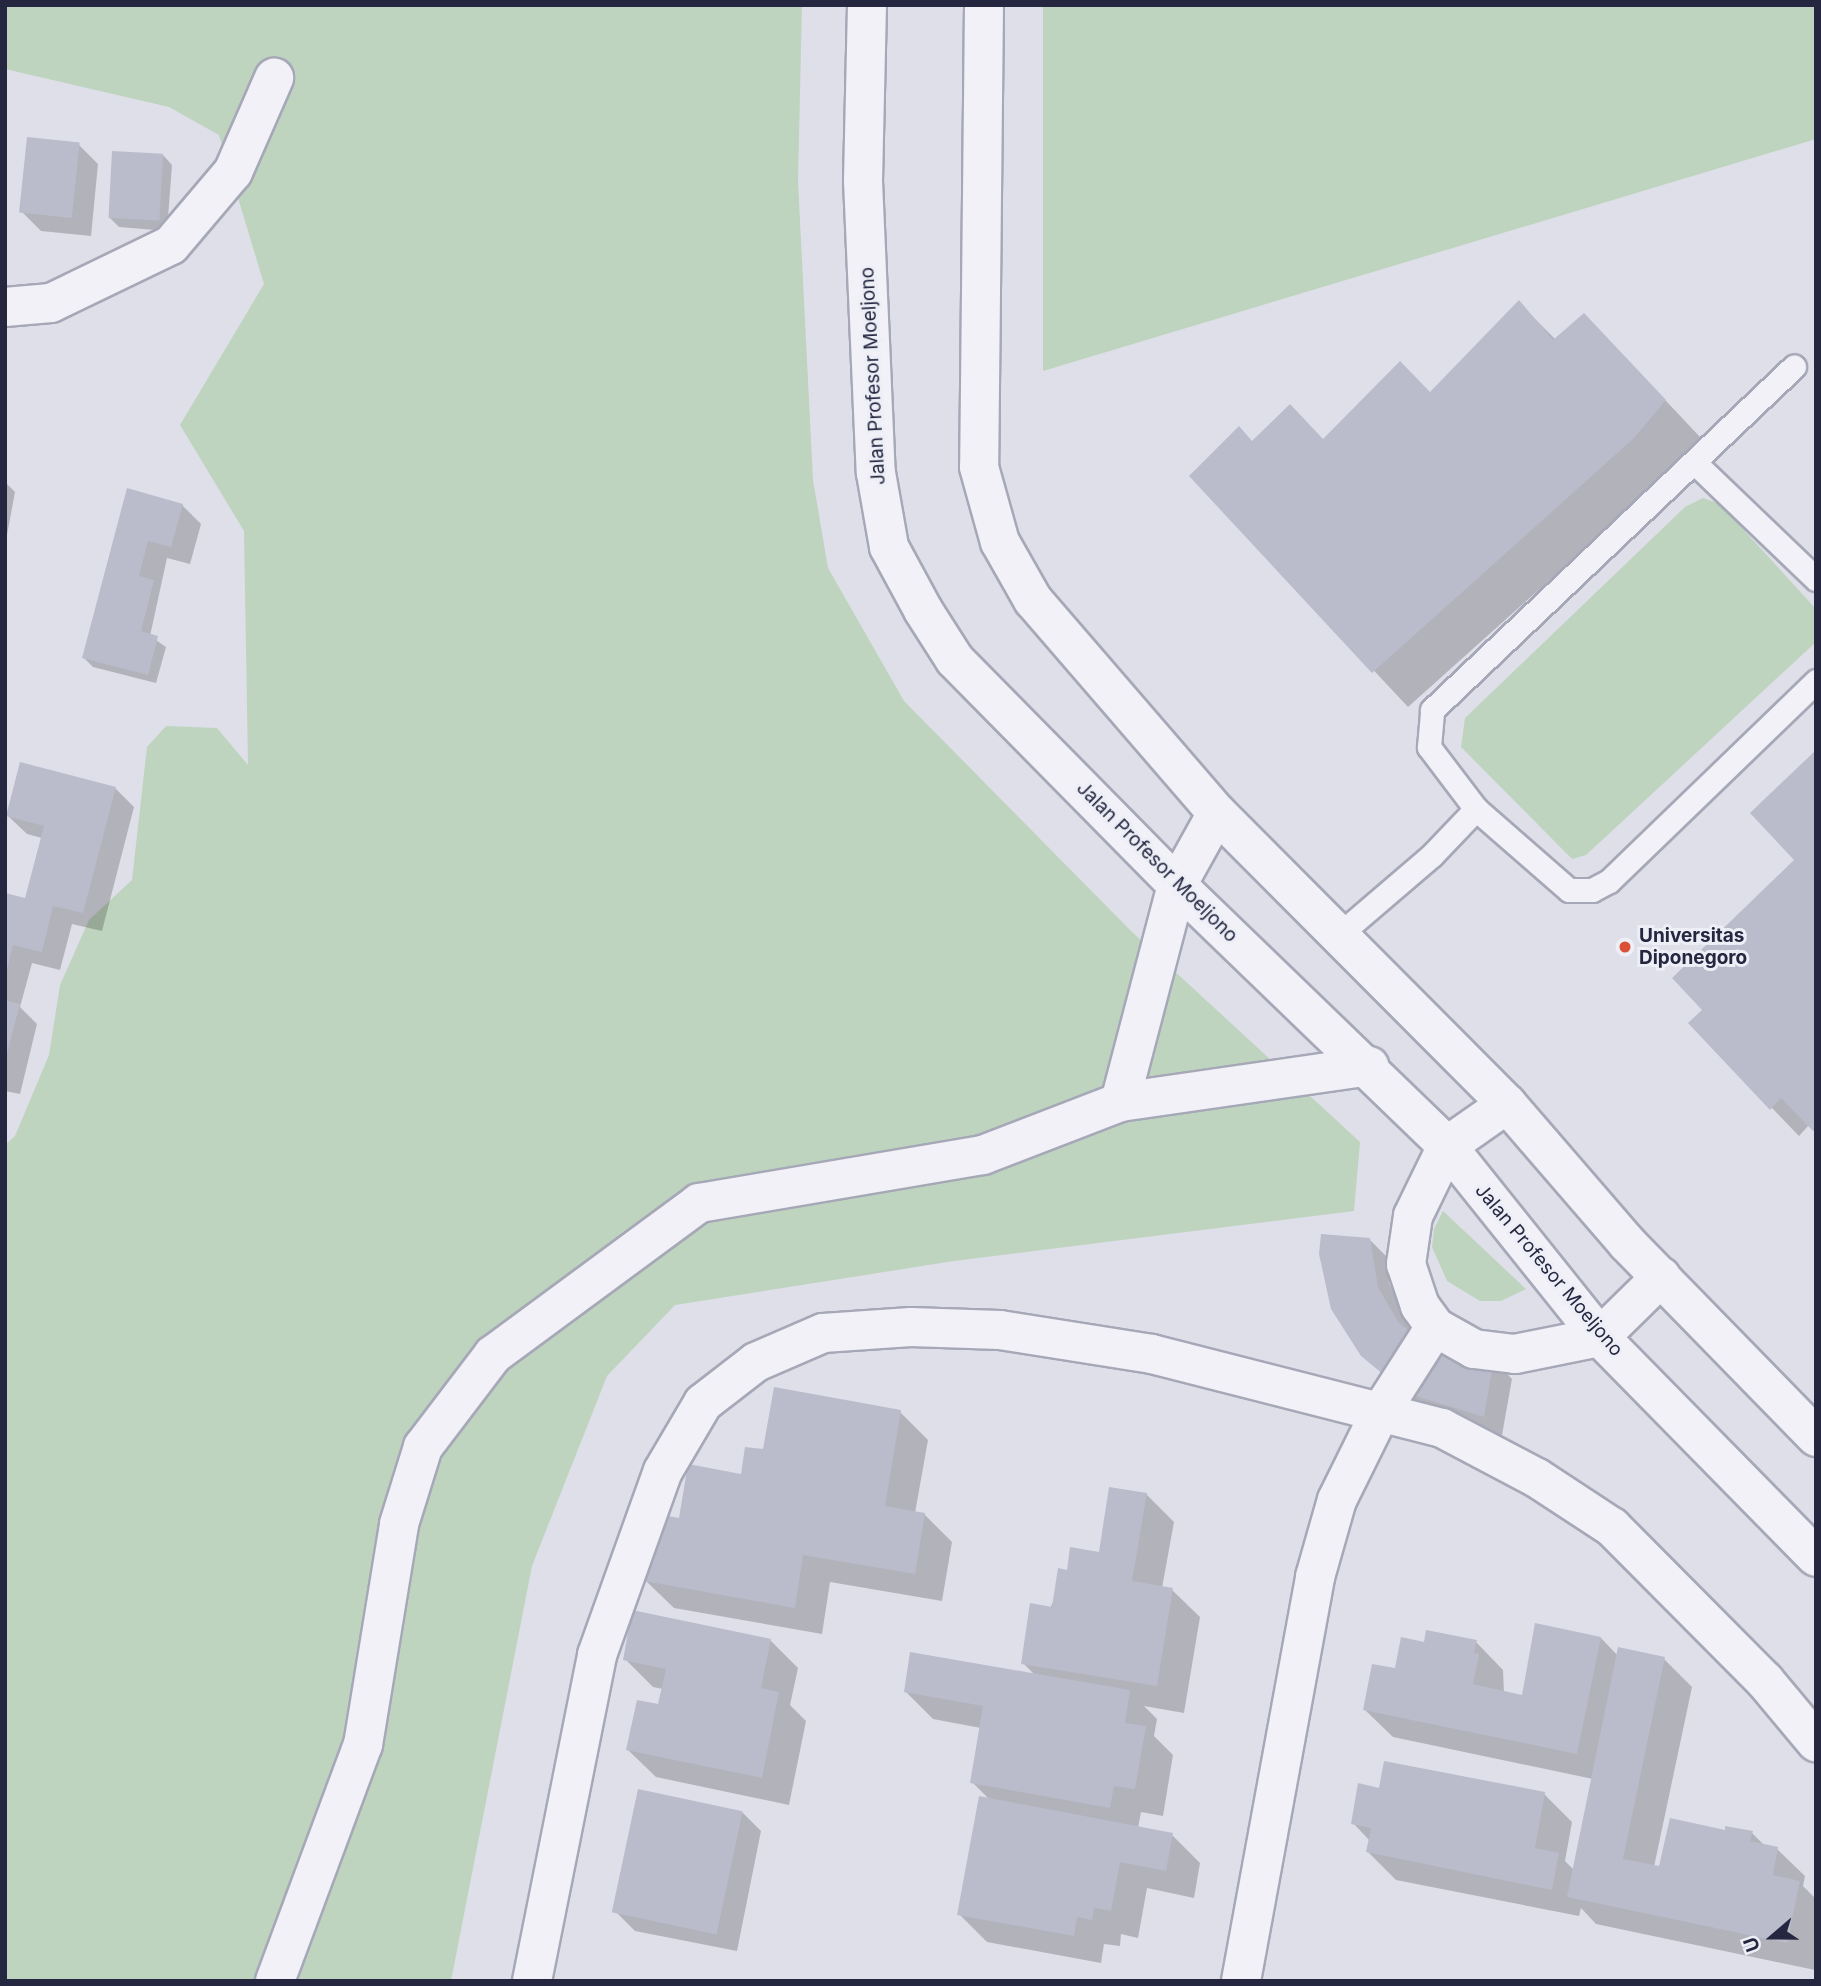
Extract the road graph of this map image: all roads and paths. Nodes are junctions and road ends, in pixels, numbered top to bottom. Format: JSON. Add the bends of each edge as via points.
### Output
{"nodes":[{"id":1,"x":867,"y":5,"type":"edge"},
{"id":2,"x":984,"y":5,"type":"edge"},
{"id":3,"x":274,"y":78,"type":"dead end"},
{"id":4,"x":5,"y":307,"type":"edge"},
{"id":5,"x":1794,"y":367,"type":"dead end"},
{"id":6,"x":1696,"y":464,"type":"junction"},
{"id":7,"x":1816,"y":579,"type":"edge"},
{"id":8,"x":1816,"y":681,"type":"edge"},
{"id":9,"x":1476,"y":809,"type":"junction"},
{"id":10,"x":1217,"y":813,"type":"junction"},
{"id":11,"x":1177,"y":885,"type":"junction"},
{"id":12,"x":1341,"y":933,"type":"junction"},
{"id":13,"x":1369,"y":1066,"type":"junction"},
{"id":14,"x":1121,"y":1102,"type":"junction"},
{"id":15,"x":1507,"y":1104,"type":"junction"},
{"id":16,"x":1447,"y":1146,"type":"junction"},
{"id":17,"x":1661,"y":1277,"type":"junction"},
{"id":18,"x":1435,"y":1327,"type":"junction"},
{"id":19,"x":1600,"y":1337,"type":"junction"},
{"id":20,"x":1380,"y":1413,"type":"junction"},
{"id":21,"x":1816,"y":1437,"type":"edge"},
{"id":22,"x":1816,"y":1557,"type":"edge"},
{"id":23,"x":1816,"y":1742,"type":"edge"},
{"id":24,"x":275,"y":1981,"type":"edge"},
{"id":25,"x":532,"y":1981,"type":"edge"},
{"id":26,"x":1241,"y":1981,"type":"edge"}],
"edges":[{"from":1,"to":11,"type":"street","name":"Jalan Profesor Moeljono","via":[[863,181],[876,473],[889,547],[955,660]]},
{"from":2,"to":10,"type":"street","via":[[979,467],[1000,542],[1033,600]]},
{"from":3,"to":4,"type":"street","via":[[233,172],[171,244],[51,303]]},
{"from":5,"to":6,"type":"lane"},
{"from":6,"to":7,"type":"lane"},
{"from":6,"to":9,"type":"lane","via":[[1432,710],[1429,747]]},
{"from":8,"to":9,"type":"lane","via":[[1609,881],[1592,890],[1569,890]]},
{"from":9,"to":12,"type":"lane","via":[[1432,855]]},
{"from":10,"to":11,"type":"street"},
{"from":10,"to":12,"type":"street"},
{"from":11,"to":13,"type":"street","name":"Jalan Profesor Moeljono"},
{"from":11,"to":14,"type":"street"},
{"from":12,"to":15,"type":"street"},
{"from":13,"to":14,"type":"street"},
{"from":13,"to":16,"type":"street","name":"Jalan Profesor Moeljono"},
{"from":14,"to":24,"type":"street","via":[[983,1155],[699,1203],[493,1355],[423,1447],[399,1524],[363,1745]]},
{"from":15,"to":16,"type":"street"},
{"from":15,"to":17,"type":"street"},
{"from":16,"to":18,"type":"street","via":[[1413,1216],[1406,1264],[1420,1306]]},
{"from":16,"to":19,"type":"street","name":"Jalan Profesor Moeljono"},
{"from":17,"to":19,"type":"street"},
{"from":17,"to":21,"type":"street"},
{"from":18,"to":19,"type":"street","via":[[1474,1349],[1515,1354]]},
{"from":18,"to":20,"type":"street"},
{"from":19,"to":22,"type":"street","name":"Jalan Profesor Moeljono"},
{"from":20,"to":23,"type":"street","via":[[1442,1428],[1537,1478],[1612,1527],[1765,1681]]},
{"from":20,"to":25,"type":"street","via":[[1152,1354],[1000,1330],[911,1327],[823,1333],[756,1362],[703,1403],[663,1471],[631,1552],[597,1655]]},
{"from":20,"to":26,"type":"street","via":[[1337,1500],[1315,1577]]}]}
